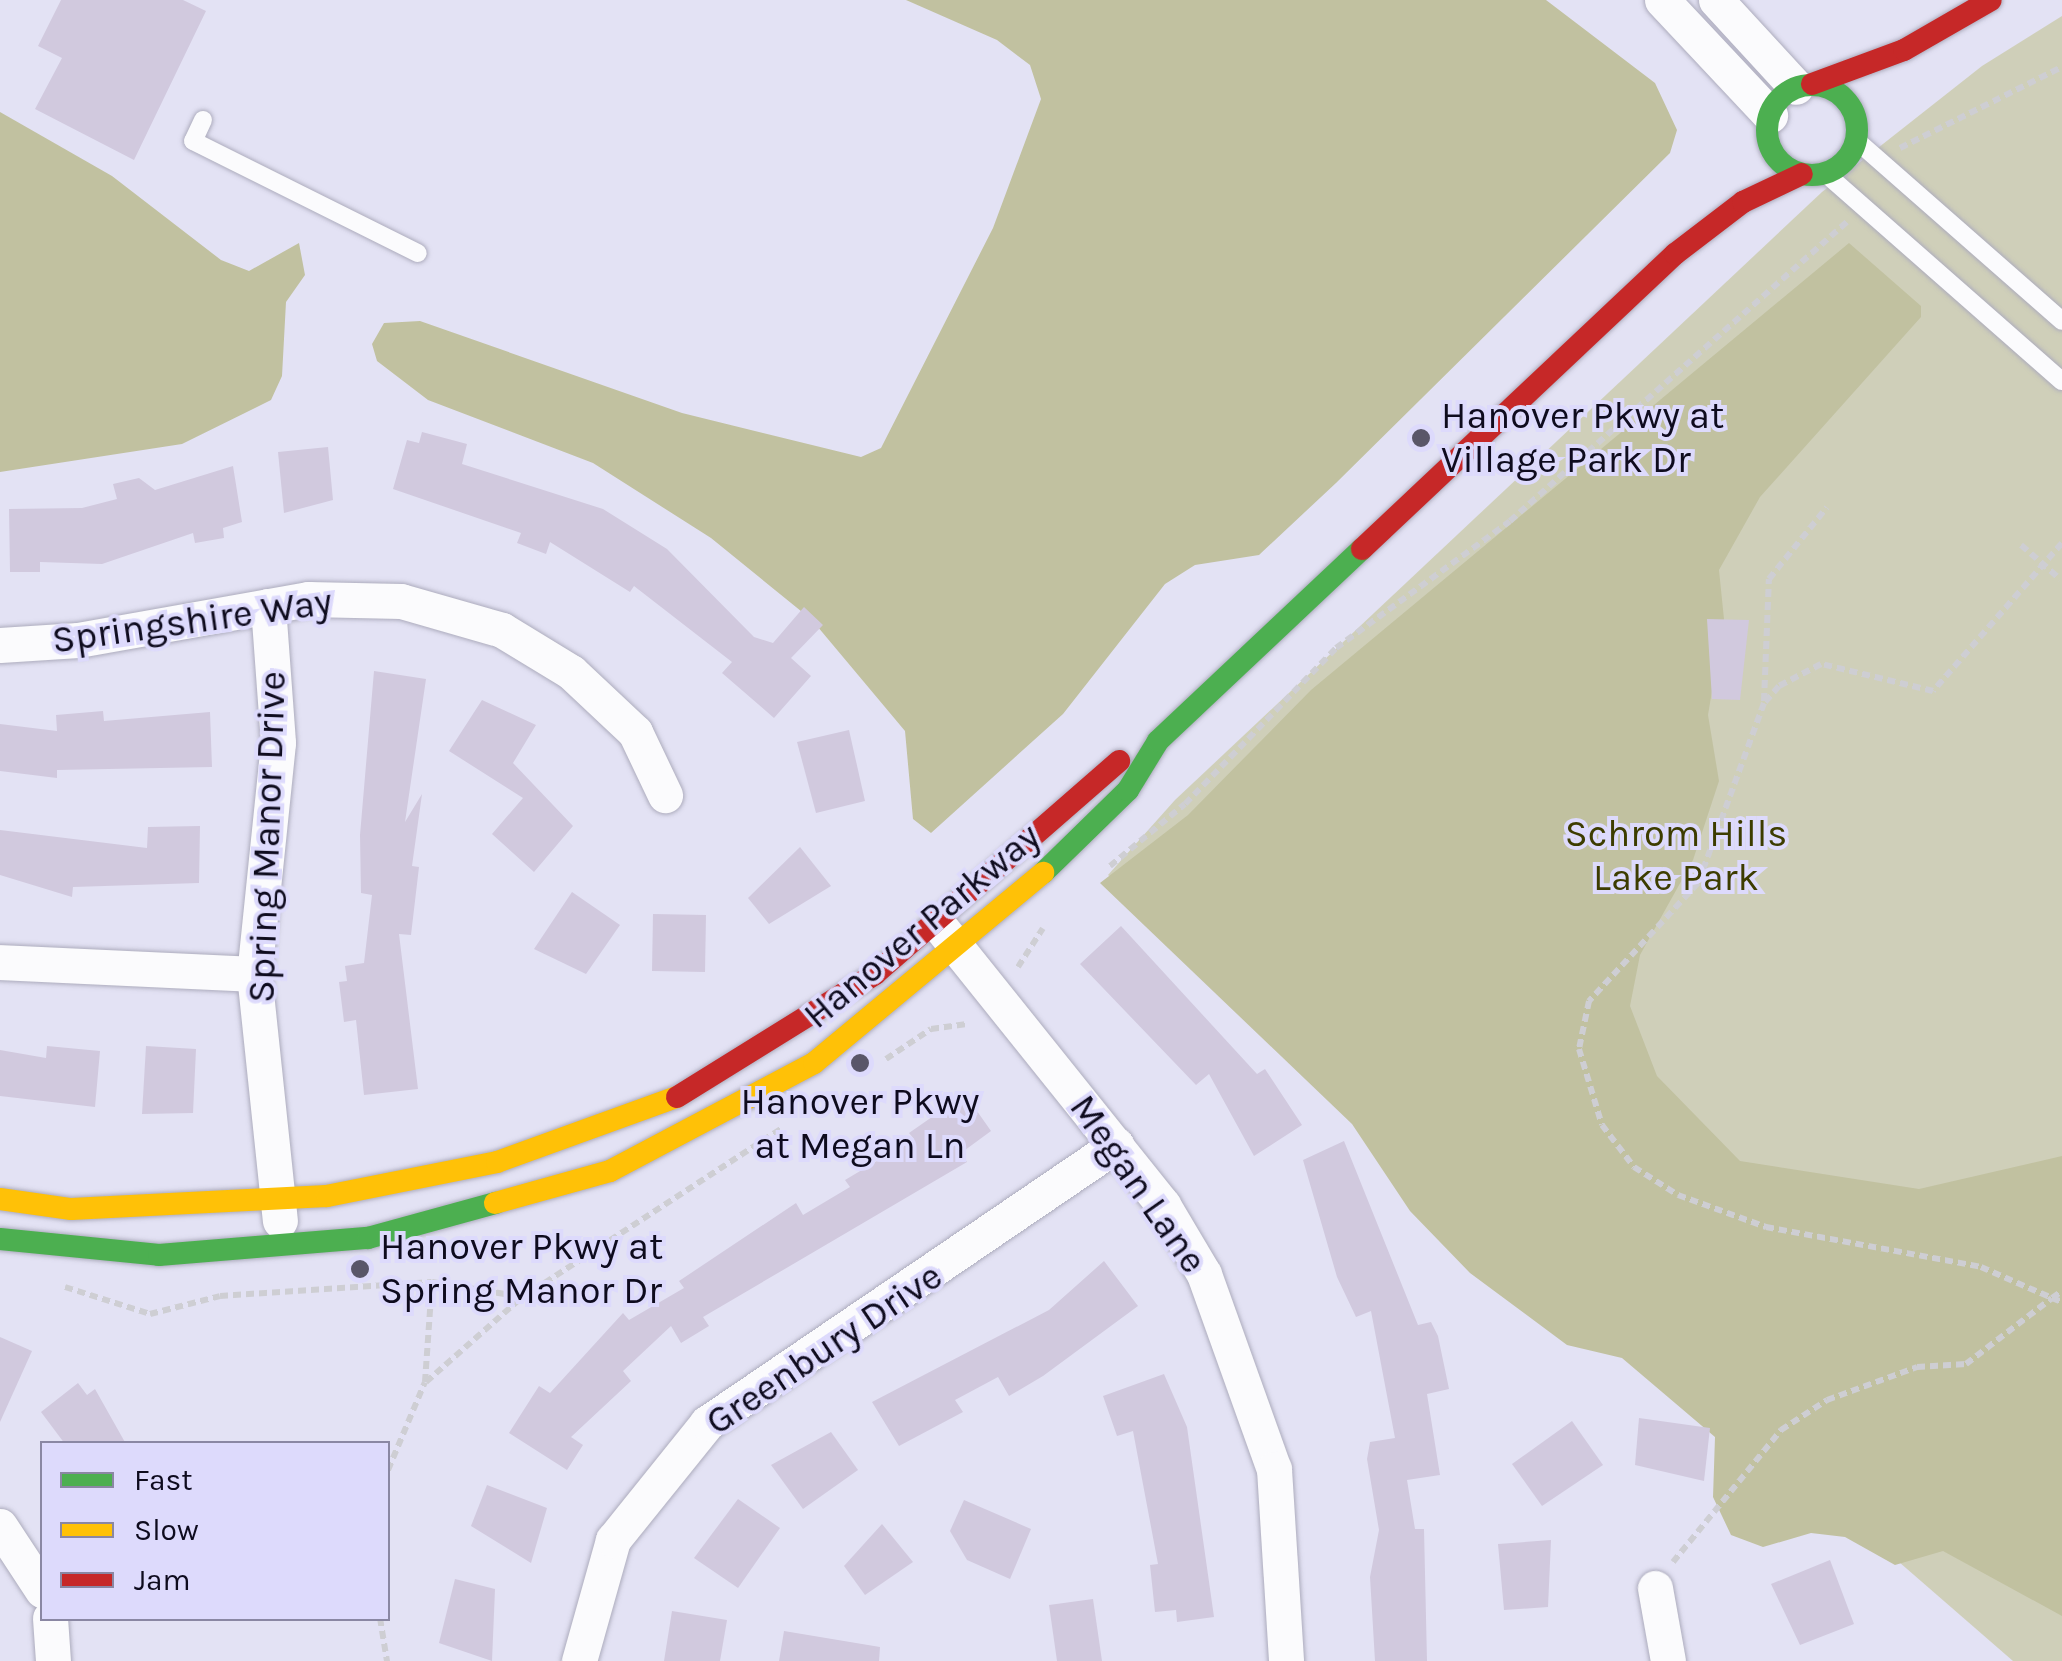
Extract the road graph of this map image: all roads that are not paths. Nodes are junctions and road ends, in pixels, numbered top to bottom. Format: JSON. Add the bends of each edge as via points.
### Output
{"nodes":[{"id":1,"x":1662,"y":0,"type":"edge"},
{"id":2,"x":1716,"y":0,"type":"edge"},
{"id":3,"x":1991,"y":0,"type":"edge"},
{"id":4,"x":1952,"y":23,"type":"junction"},
{"id":5,"x":1891,"y":85,"type":"dead end"},
{"id":6,"x":1804,"y":86,"type":"junction"},
{"id":7,"x":1875,"y":106,"type":"dead end"},
{"id":8,"x":1768,"y":119,"type":"junction"},
{"id":9,"x":203,"y":120,"type":"dead end"},
{"id":10,"x":1856,"y":134,"type":"junction"},
{"id":11,"x":1746,"y":147,"type":"dead end"},
{"id":12,"x":1813,"y":174,"type":"junction"},
{"id":13,"x":1730,"y":176,"type":"dead end"},
{"id":14,"x":418,"y":253,"type":"dead end"},
{"id":15,"x":1675,"y":254,"type":"junction"},
{"id":16,"x":2062,"y":321,"type":"edge"},
{"id":17,"x":2062,"y":381,"type":"edge"},
{"id":18,"x":268,"y":606,"type":"junction"},
{"id":19,"x":0,"y":645,"type":"edge"},
{"id":20,"x":1158,"y":742,"type":"junction"},
{"id":21,"x":665,"y":794,"type":"dead end"},
{"id":22,"x":936,"y":922,"type":"junction"},
{"id":23,"x":960,"y":950,"type":"junction"},
{"id":24,"x":0,"y":962,"type":"edge"},
{"id":25,"x":254,"y":974,"type":"junction"},
{"id":26,"x":1116,"y":1145,"type":"junction"},
{"id":27,"x":0,"y":1199,"type":"edge"},
{"id":28,"x":279,"y":1202,"type":"junction"},
{"id":29,"x":0,"y":1239,"type":"edge"},
{"id":30,"x":282,"y":1248,"type":"junction"},
{"id":31,"x":0,"y":1526,"type":"edge"},
{"id":32,"x":40,"y":1587,"type":"edge"},
{"id":33,"x":1655,"y":1588,"type":"road end"},
{"id":34,"x":50,"y":1621,"type":"edge"},
{"id":35,"x":53,"y":1661,"type":"edge"},
{"id":36,"x":579,"y":1661,"type":"edge"},
{"id":37,"x":1286,"y":1661,"type":"edge"},
{"id":38,"x":1668,"y":1661,"type":"edge"}],
"edges":[{"from":1,"to":8,"type":"street"},
{"from":2,"to":6,"type":"street"},
{"from":3,"to":4,"type":"street"},
{"from":4,"to":5,"type":"street"},
{"from":4,"to":6,"type":"street"},
{"from":6,"to":8,"type":"street"},
{"from":6,"to":10,"type":"street","via":[[1844,97]]},
{"from":7,"to":10,"type":"street"},
{"from":8,"to":11,"type":"street"},
{"from":8,"to":12,"type":"street","via":[[1774,156]]},
{"from":9,"to":14,"type":"lane","via":[[193,141]]},
{"from":10,"to":12,"type":"street"},
{"from":10,"to":16,"type":"lane"},
{"from":12,"to":15,"type":"street","name":"Hanover Parkway","via":[[1743,202]]},
{"from":12,"to":17,"type":"lane"},
{"from":13,"to":15,"type":"street","name":"Hanover Parkway"},
{"from":15,"to":20,"type":"street","name":"Hanover Parkway"},
{"from":18,"to":19,"type":"street","name":"Springshire Way"},
{"from":18,"to":21,"type":"street","name":"Springshire Way","via":[[402,601],[502,630],[572,672],[625,721]]},
{"from":18,"to":25,"type":"street","name":"Spring Manor Drive","via":[[278,743]]},
{"from":20,"to":22,"type":"street","name":"Hanover Parkway","via":[[1108,767]]},
{"from":20,"to":23,"type":"street","name":"Hanover Parkway","via":[[1128,790]]},
{"from":22,"to":23,"type":"street","name":"Megan Lane"},
{"from":22,"to":28,"type":"street","name":"Hanover Parkway","via":[[804,1025],[634,1116],[448,1174]]},
{"from":23,"to":26,"type":"street","name":"Megan Lane"},
{"from":23,"to":30,"type":"street","name":"Hanover Parkway","via":[[814,1063],[610,1171],[487,1212]]},
{"from":24,"to":25,"type":"street"},
{"from":25,"to":28,"type":"street","name":"Spring Manor Drive"},
{"from":26,"to":36,"type":"street","name":"Greenbury Drive","via":[[707,1423],[613,1540]]},
{"from":26,"to":37,"type":"street","name":"Megan Lane","via":[[1204,1274],[1252,1390],[1274,1469]]},
{"from":27,"to":28,"type":"street","name":"Hanover Parkway","via":[[71,1209]]},
{"from":28,"to":30,"type":"street","name":"Spring Manor Drive"},
{"from":29,"to":30,"type":"street","name":"Hanover Parkway","via":[[159,1255]]},
{"from":31,"to":32,"type":"street"},
{"from":33,"to":38,"type":"street"},
{"from":34,"to":35,"type":"street"}]}
